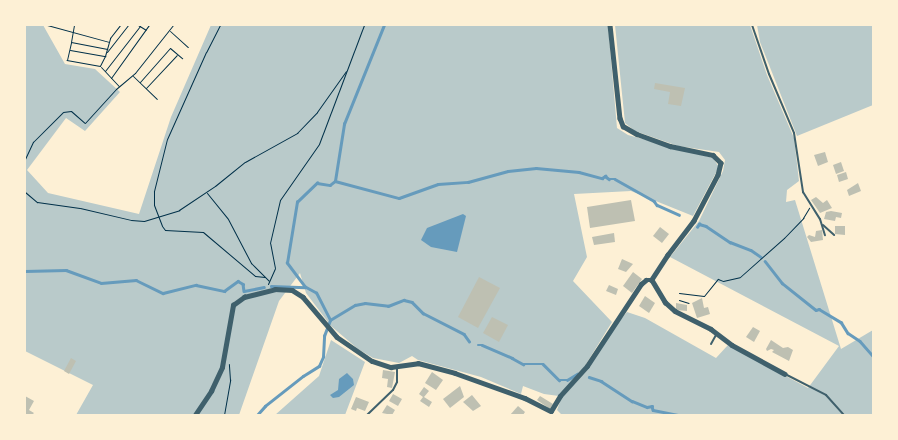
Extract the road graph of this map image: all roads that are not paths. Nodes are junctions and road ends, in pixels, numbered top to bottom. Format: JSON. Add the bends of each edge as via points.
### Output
{"nodes":[{"id":1,"x":610,"y":25,"type":"edge"},
{"id":2,"x":752,"y":25,"type":"edge"},
{"id":3,"x":822,"y":223,"type":"junction"},
{"id":4,"x":825,"y":235,"type":"dead end"},
{"id":5,"x":834,"y":236,"type":"dead end"},
{"id":6,"x":652,"y":280,"type":"junction"},
{"id":7,"x":717,"y":333,"type":"junction"},
{"id":8,"x":711,"y":344,"type":"dead end"},
{"id":9,"x":398,"y":367,"type":"junction"},
{"id":10,"x":785,"y":374,"type":"joint"},
{"id":11,"x":194,"y":415,"type":"edge"},
{"id":12,"x":367,"y":415,"type":"edge"},
{"id":13,"x":844,"y":415,"type":"edge"}],
"edges":[{"from":1,"to":6,"type":"street","via":[[623,126],[670,146],[716,156],[720,163],[718,175],[694,221]]},
{"from":2,"to":3,"type":"lane","via":[[794,134],[804,192]]},
{"from":3,"to":4,"type":"lane"},
{"from":3,"to":5,"type":"lane"},
{"from":6,"to":7,"type":"street","via":[[670,307]]},
{"from":6,"to":9,"type":"street","via":[[640,284],[587,366],[560,396],[553,410],[455,373],[418,363]]},
{"from":7,"to":8,"type":"lane"},
{"from":7,"to":10,"type":"street","via":[[732,345]]},
{"from":9,"to":11,"type":"street","via":[[372,361],[352,349],[332,332],[296,291],[264,291],[240,298],[233,305],[226,356],[213,386]]},
{"from":9,"to":12,"type":"lane","via":[[393,390]]},
{"from":10,"to":13,"type":"lane","via":[[826,395]]}]}
